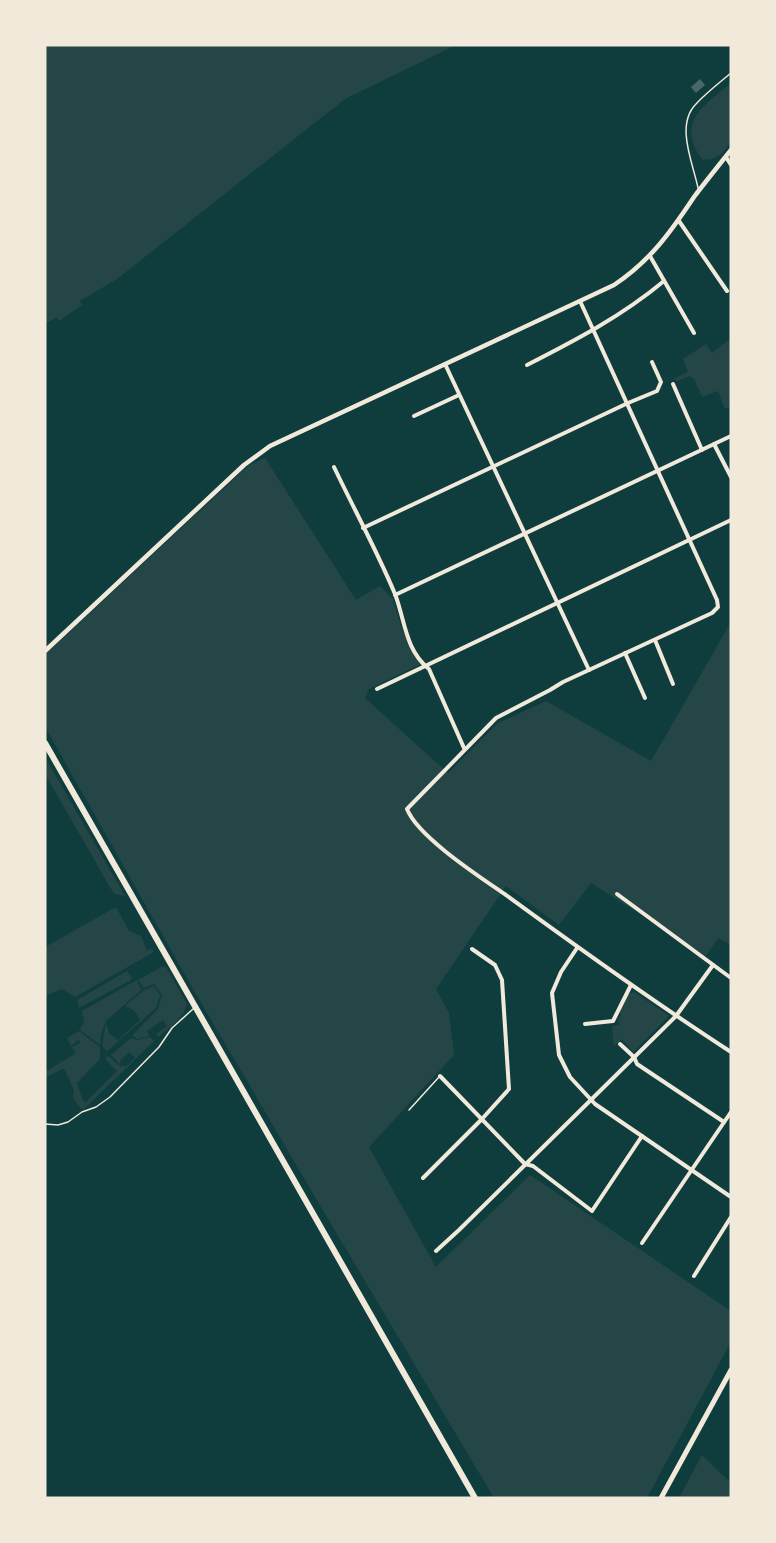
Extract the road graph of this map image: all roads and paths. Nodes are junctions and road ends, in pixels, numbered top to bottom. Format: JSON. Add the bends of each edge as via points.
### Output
{"nodes":[{"id":1,"x":731,"y":74,"type":"edge"},
{"id":2,"x":731,"y":150,"type":"edge"},
{"id":3,"x":726,"y":157,"type":"junction"},
{"id":4,"x":731,"y":165,"type":"edge"},
{"id":5,"x":698,"y":192,"type":"junction"},
{"id":6,"x":679,"y":221,"type":"junction"},
{"id":7,"x":650,"y":256,"type":"junction"},
{"id":8,"x":664,"y":281,"type":"junction"},
{"id":9,"x":727,"y":291,"type":"dead end"},
{"id":10,"x":580,"y":301,"type":"junction"},
{"id":11,"x":593,"y":331,"type":"junction"},
{"id":12,"x":694,"y":333,"type":"dead end"},
{"id":13,"x":652,"y":362,"type":"dead end"},
{"id":14,"x":444,"y":363,"type":"junction"},
{"id":15,"x":527,"y":365,"type":"dead end"},
{"id":16,"x":673,"y":384,"type":"dead end"},
{"id":17,"x":459,"y":395,"type":"junction"},
{"id":18,"x":628,"y":403,"type":"junction"},
{"id":19,"x":414,"y":416,"type":"dead end"},
{"id":20,"x":731,"y":436,"type":"edge"},
{"id":21,"x":714,"y":444,"type":"junction"},
{"id":22,"x":702,"y":450,"type":"junction"},
{"id":23,"x":492,"y":466,"type":"junction"},
{"id":24,"x":334,"y":467,"type":"dead end"},
{"id":25,"x":659,"y":472,"type":"junction"},
{"id":26,"x":731,"y":477,"type":"edge"},
{"id":27,"x":731,"y":520,"type":"edge"},
{"id":28,"x":363,"y":528,"type":"junction"},
{"id":29,"x":525,"y":534,"type":"junction"},
{"id":30,"x":690,"y":540,"type":"junction"},
{"id":31,"x":395,"y":595,"type":"junction"},
{"id":32,"x":557,"y":602,"type":"junction"},
{"id":33,"x":654,"y":640,"type":"junction"},
{"id":34,"x":45,"y":651,"type":"edge"},
{"id":35,"x":625,"y":653,"type":"junction"},
{"id":36,"x":426,"y":666,"type":"junction"},
{"id":37,"x":589,"y":670,"type":"junction"},
{"id":38,"x":673,"y":684,"type":"dead end"},
{"id":39,"x":377,"y":689,"type":"dead end"},
{"id":40,"x":645,"y":698,"type":"dead end"},
{"id":41,"x":45,"y":743,"type":"edge"},
{"id":42,"x":464,"y":748,"type":"junction"},
{"id":43,"x":617,"y":894,"type":"dead end"},
{"id":44,"x":578,"y":948,"type":"junction"},
{"id":45,"x":472,"y":949,"type":"dead end"},
{"id":46,"x":713,"y":965,"type":"junction"},
{"id":47,"x":731,"y":978,"type":"edge"},
{"id":48,"x":631,"y":985,"type":"junction"},
{"id":49,"x":196,"y":1007,"type":"junction"},
{"id":50,"x":676,"y":1016,"type":"junction"},
{"id":51,"x":585,"y":1024,"type":"dead end"},
{"id":52,"x":620,"y":1044,"type":"dead end"},
{"id":53,"x":731,"y":1052,"type":"edge"},
{"id":54,"x":634,"y":1057,"type":"junction"},
{"id":55,"x":440,"y":1076,"type":"joint"},
{"id":56,"x":592,"y":1099,"type":"junction"},
{"id":57,"x":409,"y":1110,"type":"dead end"},
{"id":58,"x":731,"y":1112,"type":"edge"},
{"id":59,"x":482,"y":1119,"type":"junction"},
{"id":60,"x":724,"y":1122,"type":"junction"},
{"id":61,"x":45,"y":1124,"type":"edge"},
{"id":62,"x":642,"y":1136,"type":"junction"},
{"id":63,"x":525,"y":1164,"type":"junction"},
{"id":64,"x":691,"y":1171,"type":"junction"},
{"id":65,"x":423,"y":1178,"type":"dead end"},
{"id":66,"x":731,"y":1197,"type":"edge"},
{"id":67,"x":731,"y":1217,"type":"edge"},
{"id":68,"x":642,"y":1243,"type":"dead end"},
{"id":69,"x":436,"y":1251,"type":"dead end"},
{"id":70,"x":694,"y":1276,"type":"dead end"},
{"id":71,"x":731,"y":1370,"type":"edge"},
{"id":72,"x":476,"y":1498,"type":"edge"},
{"id":73,"x":661,"y":1498,"type":"edge"}],
"edges":[{"from":1,"to":5,"type":"lane","via":[[688,114],[686,131]]},
{"from":2,"to":3,"type":"main road"},
{"from":3,"to":4,"type":"street"},
{"from":3,"to":5,"type":"main road"},
{"from":5,"to":6,"type":"main road"},
{"from":6,"to":7,"type":"main road"},
{"from":6,"to":9,"type":"street"},
{"from":7,"to":8,"type":"street"},
{"from":7,"to":10,"type":"main road","via":[[614,285]]},
{"from":8,"to":11,"type":"street"},
{"from":8,"to":12,"type":"street"},
{"from":10,"to":11,"type":"street"},
{"from":10,"to":14,"type":"main road"},
{"from":11,"to":15,"type":"street"},
{"from":11,"to":18,"type":"street"},
{"from":13,"to":18,"type":"street","via":[[661,386]]},
{"from":14,"to":17,"type":"street"},
{"from":14,"to":34,"type":"main road","via":[[284,438],[252,458]]},
{"from":16,"to":22,"type":"street"},
{"from":17,"to":19,"type":"street"},
{"from":17,"to":23,"type":"street"},
{"from":18,"to":23,"type":"street"},
{"from":18,"to":25,"type":"street"},
{"from":20,"to":21,"type":"street"},
{"from":21,"to":22,"type":"street"},
{"from":21,"to":26,"type":"street"},
{"from":22,"to":25,"type":"street"},
{"from":23,"to":28,"type":"street"},
{"from":23,"to":29,"type":"street"},
{"from":24,"to":28,"type":"street"},
{"from":25,"to":29,"type":"street"},
{"from":25,"to":30,"type":"street"},
{"from":27,"to":30,"type":"street"},
{"from":28,"to":31,"type":"street"},
{"from":29,"to":31,"type":"street"},
{"from":29,"to":32,"type":"street"},
{"from":30,"to":32,"type":"street"},
{"from":30,"to":33,"type":"street","via":[[717,600],[717,609]]},
{"from":31,"to":36,"type":"street","via":[[406,636]]},
{"from":32,"to":36,"type":"street"},
{"from":32,"to":37,"type":"street"},
{"from":33,"to":35,"type":"street"},
{"from":33,"to":38,"type":"street"},
{"from":35,"to":37,"type":"street"},
{"from":35,"to":40,"type":"street"},
{"from":36,"to":39,"type":"street"},
{"from":36,"to":42,"type":"street"},
{"from":37,"to":42,"type":"street","via":[[496,717]]},
{"from":41,"to":49,"type":"highway"},
{"from":42,"to":44,"type":"street","via":[[407,809],[414,823],[459,862]]},
{"from":43,"to":46,"type":"street"},
{"from":44,"to":48,"type":"street"},
{"from":44,"to":56,"type":"street","via":[[552,993],[556,1040],[565,1068]]},
{"from":45,"to":59,"type":"street","via":[[495,965],[502,980],[509,1089]]},
{"from":46,"to":47,"type":"street"},
{"from":46,"to":50,"type":"street"},
{"from":48,"to":50,"type":"street"},
{"from":48,"to":51,"type":"street","via":[[613,1021]]},
{"from":49,"to":61,"type":"lane","via":[[110,1097],[68,1122]]},
{"from":49,"to":72,"type":"highway"},
{"from":50,"to":53,"type":"street"},
{"from":50,"to":54,"type":"street"},
{"from":52,"to":54,"type":"street"},
{"from":54,"to":56,"type":"street"},
{"from":54,"to":60,"type":"street","via":[[636,1064]]},
{"from":55,"to":57,"type":"lane"},
{"from":55,"to":59,"type":"street"},
{"from":56,"to":62,"type":"street"},
{"from":56,"to":63,"type":"street"},
{"from":58,"to":60,"type":"street"},
{"from":59,"to":63,"type":"street"},
{"from":59,"to":65,"type":"street"},
{"from":60,"to":64,"type":"street"},
{"from":62,"to":63,"type":"street","via":[[592,1211]]},
{"from":62,"to":64,"type":"street"},
{"from":63,"to":69,"type":"street"},
{"from":64,"to":66,"type":"street"},
{"from":64,"to":68,"type":"street"},
{"from":67,"to":70,"type":"street"},
{"from":71,"to":73,"type":"main road"}]}
